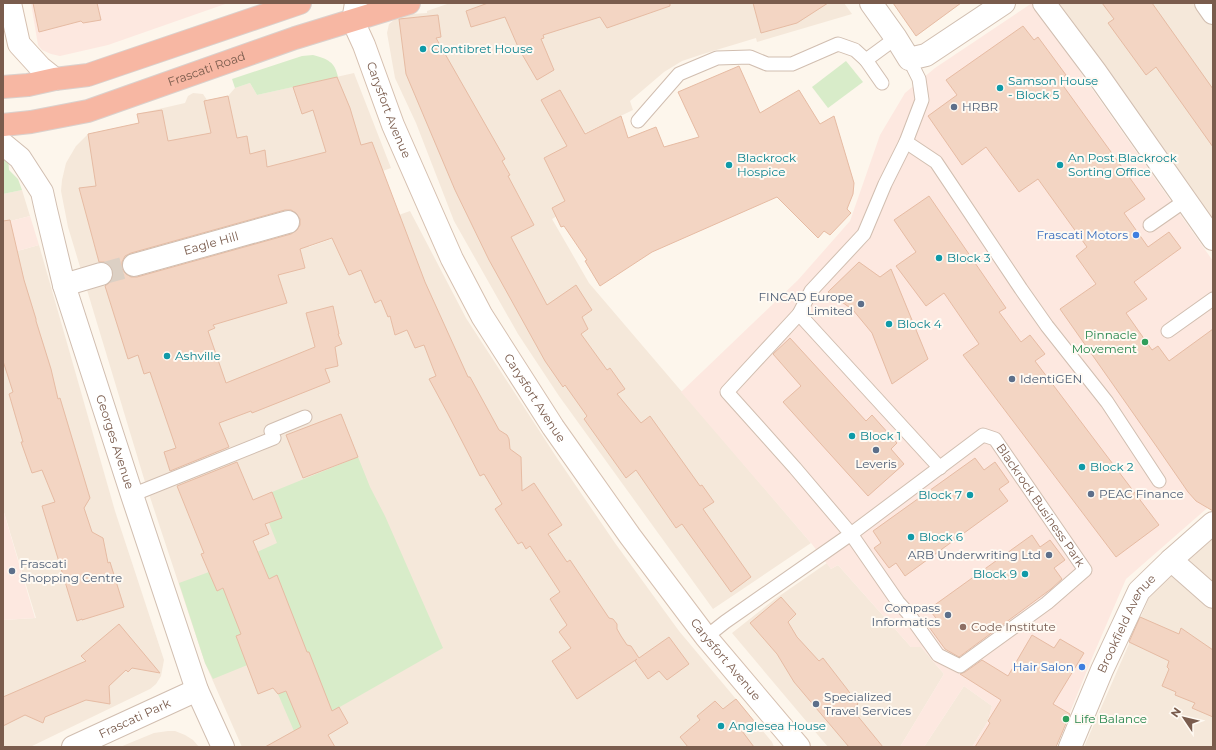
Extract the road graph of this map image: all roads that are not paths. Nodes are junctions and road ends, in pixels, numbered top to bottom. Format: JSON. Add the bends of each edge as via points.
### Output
{"nodes":[{"id":1,"x":10,"y":3,"type":"edge"},
{"id":2,"x":300,"y":3,"type":"edge"},
{"id":3,"x":409,"y":3,"type":"edge"},
{"id":4,"x":871,"y":3,"type":"edge"},
{"id":5,"x":1004,"y":3,"type":"edge"},
{"id":6,"x":1044,"y":3,"type":"edge"},
{"id":7,"x":1206,"y":3,"type":"edge"},
{"id":8,"x":354,"y":12,"type":"edge"},
{"id":9,"x":1213,"y":13,"type":"edge"},
{"id":10,"x":896,"y":38,"type":"junction"},
{"id":11,"x":909,"y":59,"type":"junction"},
{"id":12,"x":866,"y":60,"type":"junction"},
{"id":13,"x":56,"y":79,"type":"junction"},
{"id":14,"x":882,"y":84,"type":"dead end"},
{"id":15,"x":3,"y":87,"type":"edge"},
{"id":16,"x":638,"y":121,"type":"dead end"},
{"id":17,"x":3,"y":125,"type":"edge"},
{"id":18,"x":906,"y":142,"type":"junction"},
{"id":19,"x":3,"y":144,"type":"edge"},
{"id":20,"x":1186,"y":200,"type":"junction"},
{"id":21,"x":288,"y":222,"type":"dead end"},
{"id":22,"x":1150,"y":225,"type":"dead end"},
{"id":23,"x":1213,"y":239,"type":"edge"},
{"id":24,"x":134,"y":265,"type":"tunnel mouth"},
{"id":25,"x":101,"y":274,"type":"tunnel mouth"},
{"id":26,"x":64,"y":285,"type":"junction"},
{"id":27,"x":1213,"y":299,"type":"edge"},
{"id":28,"x":799,"y":314,"type":"junction"},
{"id":29,"x":1168,"y":331,"type":"dead end"},
{"id":30,"x":305,"y":417,"type":"dead end"},
{"id":31,"x":940,"y":468,"type":"junction"},
{"id":32,"x":1159,"y":481,"type":"dead end"},
{"id":33,"x":132,"y":495,"type":"junction"},
{"id":34,"x":1213,"y":523,"type":"edge"},
{"id":35,"x":851,"y":534,"type":"junction"},
{"id":36,"x":1171,"y":560,"type":"junction"},
{"id":37,"x":1213,"y":596,"type":"edge"},
{"id":38,"x":706,"y":637,"type":"junction"},
{"id":39,"x":197,"y":690,"type":"junction"},
{"id":40,"x":73,"y":747,"type":"edge"},
{"id":41,"x":223,"y":747,"type":"edge"},
{"id":42,"x":799,"y":747,"type":"edge"},
{"id":43,"x":1070,"y":747,"type":"edge"}],
"edges":[{"from":1,"to":13,"type":"street","via":[[19,44],[40,68]]},
{"from":2,"to":13,"type":"highway","via":[[88,75]]},
{"from":3,"to":8,"type":"highway","name":"Frascati Road"},
{"from":4,"to":10,"type":"street"},
{"from":5,"to":11,"type":"street","via":[[926,55]]},
{"from":6,"to":20,"type":"street"},
{"from":7,"to":9,"type":"street"},
{"from":8,"to":17,"type":"highway","name":"Frascati Road","via":[[295,38],[88,110]]},
{"from":8,"to":38,"type":"street","name":"Carysfort Avenue","via":[[393,124],[452,259],[482,316],[557,433]]},
{"from":10,"to":11,"type":"street"},
{"from":10,"to":12,"type":"lane"},
{"from":11,"to":18,"type":"lane","name":"Blackrock Business Park","via":[[919,79],[922,100]]},
{"from":12,"to":14,"type":"lane"},
{"from":12,"to":16,"type":"lane","via":[[855,50],[838,44],[792,64],[767,64],[750,57],[717,58],[679,74]]},
{"from":13,"to":15,"type":"highway"},
{"from":18,"to":28,"type":"lane","name":"Blackrock Business Park","via":[[864,234],[811,291]]},
{"from":18,"to":32,"type":"lane","via":[[936,162],[1020,289],[1107,402]]},
{"from":19,"to":26,"type":"street","name":"Georges Avenue","via":[[26,165],[42,192]]},
{"from":20,"to":22,"type":"lane"},
{"from":20,"to":23,"type":"street"},
{"from":21,"to":24,"type":"street","name":"Eagle Hill"},
{"from":25,"to":26,"type":"street"},
{"from":26,"to":33,"type":"street","name":"Georges Avenue"},
{"from":27,"to":29,"type":"lane"},
{"from":28,"to":31,"type":"lane"},
{"from":28,"to":35,"type":"lane","name":"Blackrock Business Park","via":[[727,392]]},
{"from":30,"to":33,"type":"lane","via":[[271,431],[274,438]]},
{"from":31,"to":35,"type":"lane","name":"Blackrock Business Park"},
{"from":31,"to":35,"type":"lane","name":"Blackrock Business Park","via":[[983,435],[995,439],[1085,570],[1047,603],[960,666],[938,655]]},
{"from":33,"to":39,"type":"street","name":"Georges Avenue"},
{"from":34,"to":36,"type":"street","name":"Brookfield Avenue"},
{"from":35,"to":38,"type":"lane","name":"Blackrock Business Park"},
{"from":36,"to":37,"type":"street"},
{"from":36,"to":43,"type":"street","name":"Brookfield Avenue","via":[[1139,591]]},
{"from":38,"to":42,"type":"street","name":"Carysfort Avenue"},
{"from":39,"to":40,"type":"street","name":"Frascati Park"},
{"from":39,"to":41,"type":"street","name":"Georges Avenue"}]}
